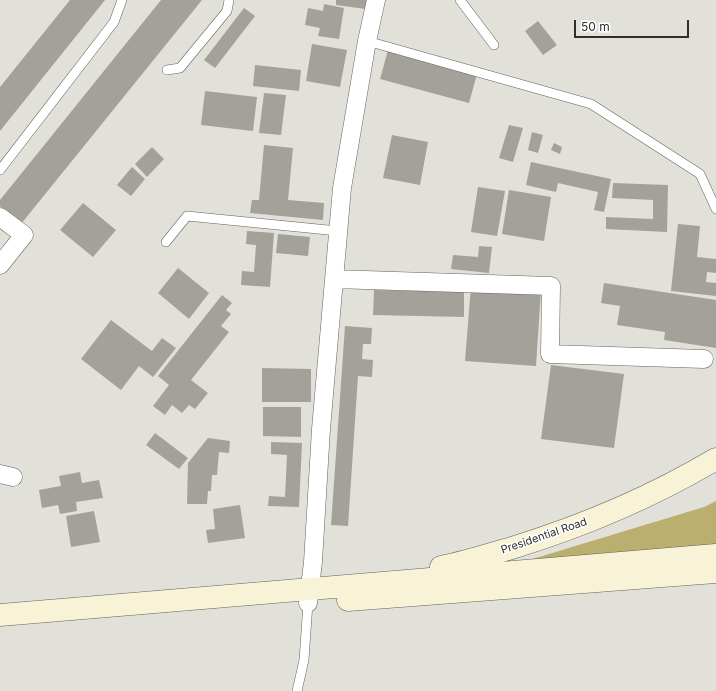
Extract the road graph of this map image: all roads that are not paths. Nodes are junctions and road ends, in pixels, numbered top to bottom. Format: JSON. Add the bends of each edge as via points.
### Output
{"nodes":[{"id":1,"x":122,"y":0,"type":"edge"},
{"id":2,"x":229,"y":0,"type":"edge"},
{"id":3,"x":376,"y":0,"type":"edge"},
{"id":4,"x":460,"y":0,"type":"edge"},
{"id":5,"x":367,"y":41,"type":"junction"},
{"id":6,"x":494,"y":45,"type":"dead end"},
{"id":7,"x":167,"y":70,"type":"dead end"},
{"id":8,"x":0,"y":170,"type":"edge"},
{"id":9,"x":716,"y":209,"type":"edge"},
{"id":10,"x":0,"y":217,"type":"edge"},
{"id":11,"x":338,"y":231,"type":"junction"},
{"id":12,"x":166,"y":242,"type":"dead end"},
{"id":13,"x":0,"y":265,"type":"edge"},
{"id":14,"x":334,"y":279,"type":"junction"},
{"id":15,"x":704,"y":359,"type":"dead end"},
{"id":16,"x":716,"y":459,"type":"edge"},
{"id":17,"x":716,"y":555,"type":"edge"},
{"id":18,"x":716,"y":572,"type":"edge"},
{"id":19,"x":362,"y":584,"type":"junction"},
{"id":20,"x":309,"y":597,"type":"junction"},
{"id":21,"x":0,"y":615,"type":"edge"},
{"id":22,"x":0,"y":630,"type":"edge"},
{"id":23,"x":297,"y":691,"type":"edge"}],
"edges":[{"from":1,"to":8,"type":"lane","via":[[114,22]]},
{"from":2,"to":7,"type":"lane","via":[[227,11],[180,68]]},
{"from":3,"to":5,"type":"street"},
{"from":4,"to":6,"type":"lane"},
{"from":5,"to":9,"type":"lane","via":[[591,104],[700,174]]},
{"from":5,"to":11,"type":"street","via":[[342,188]]},
{"from":10,"to":13,"type":"street","via":[[24,235]]},
{"from":11,"to":12,"type":"lane","via":[[187,216]]},
{"from":11,"to":14,"type":"street"},
{"from":14,"to":15,"type":"street","via":[[551,286],[550,354]]},
{"from":14,"to":20,"type":"street"},
{"from":16,"to":19,"type":"main road","name":"Presidential Road","via":[[651,494],[576,527],[450,565]]},
{"from":17,"to":19,"type":"main road"},
{"from":18,"to":20,"type":"main road"},
{"from":19,"to":20,"type":"main road"},
{"from":20,"to":21,"type":"main road"},
{"from":20,"to":22,"type":"main road"},
{"from":20,"to":23,"type":"lane","via":[[304,660]]}]}
